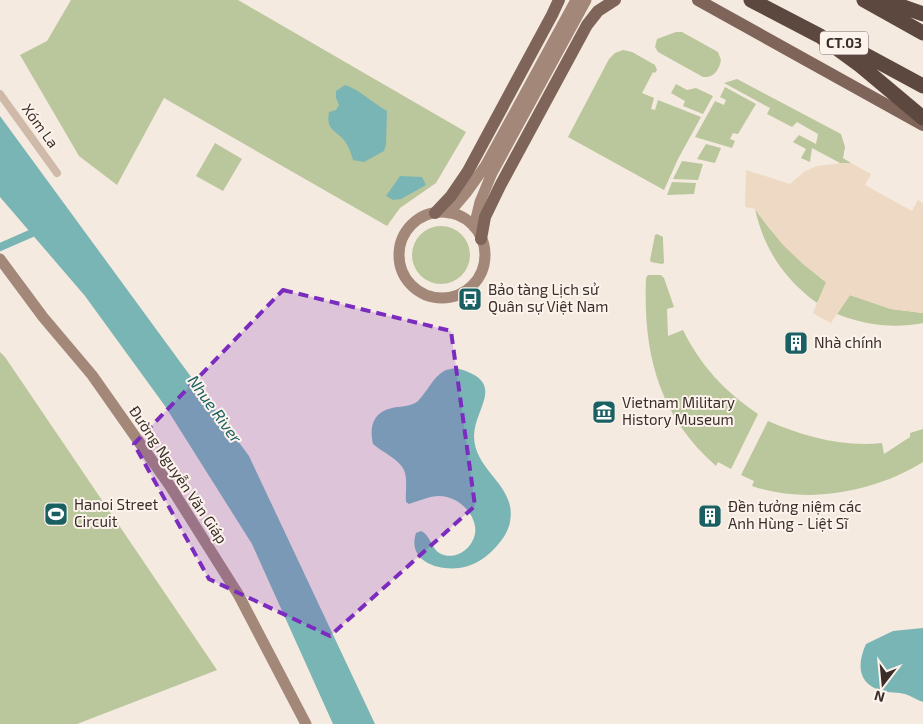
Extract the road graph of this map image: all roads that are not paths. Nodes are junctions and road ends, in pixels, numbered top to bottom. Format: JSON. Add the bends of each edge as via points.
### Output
{"nodes":[{"id":1,"x":559,"y":0,"type":"edge"},
{"id":2,"x":576,"y":0,"type":"edge"},
{"id":3,"x":586,"y":0,"type":"edge"},
{"id":4,"x":615,"y":0,"type":"edge"},
{"id":5,"x":698,"y":0,"type":"edge"},
{"id":6,"x":752,"y":0,"type":"edge"},
{"id":7,"x":764,"y":0,"type":"edge"},
{"id":8,"x":864,"y":0,"type":"edge"},
{"id":9,"x":884,"y":0,"type":"edge"},
{"id":10,"x":923,"y":14,"type":"edge"},
{"id":11,"x":923,"y":33,"type":"edge"},
{"id":12,"x":923,"y":86,"type":"edge"},
{"id":13,"x":0,"y":94,"type":"edge"},
{"id":14,"x":923,"y":118,"type":"edge"},
{"id":15,"x":923,"y":125,"type":"edge"},
{"id":16,"x":57,"y":173,"type":"dead end"},
{"id":17,"x":435,"y":213,"type":"junction"},
{"id":18,"x":449,"y":213,"type":"junction"},
{"id":19,"x":474,"y":227,"type":"junction"},
{"id":20,"x":481,"y":239,"type":"junction"},
{"id":21,"x":0,"y":259,"type":"edge"},
{"id":22,"x":306,"y":724,"type":"edge"}],
"edges":[{"from":1,"to":17,"type":"main road","via":[[468,170]]},
{"from":2,"to":18,"type":"street","via":[[486,165]]},
{"from":3,"to":19,"type":"street","via":[[492,173]]},
{"from":4,"to":20,"type":"main road","via":[[598,11],[586,25],[500,186],[485,217]]},
{"from":5,"to":15,"type":"main road"},
{"from":6,"to":14,"type":"highway","via":[[820,36]]},
{"from":7,"to":12,"type":"highway","number":"CT.03"},
{"from":8,"to":11,"type":"highway"},
{"from":9,"to":10,"type":"highway"},
{"from":13,"to":16,"type":"street","name":"Xóm La"},
{"from":17,"to":18,"type":"street"},
{"from":17,"to":20,"type":"street","via":[[410,226],[402,238],[400,265],[414,289],[427,296],[441,298],[468,290],[478,280],[483,267],[485,253]]},
{"from":18,"to":19,"type":"street"},
{"from":19,"to":20,"type":"street"},
{"from":21,"to":22,"type":"street","name":"Đường Nguyễn Văn Giáp","via":[[92,375],[170,486],[238,594]]}]}
